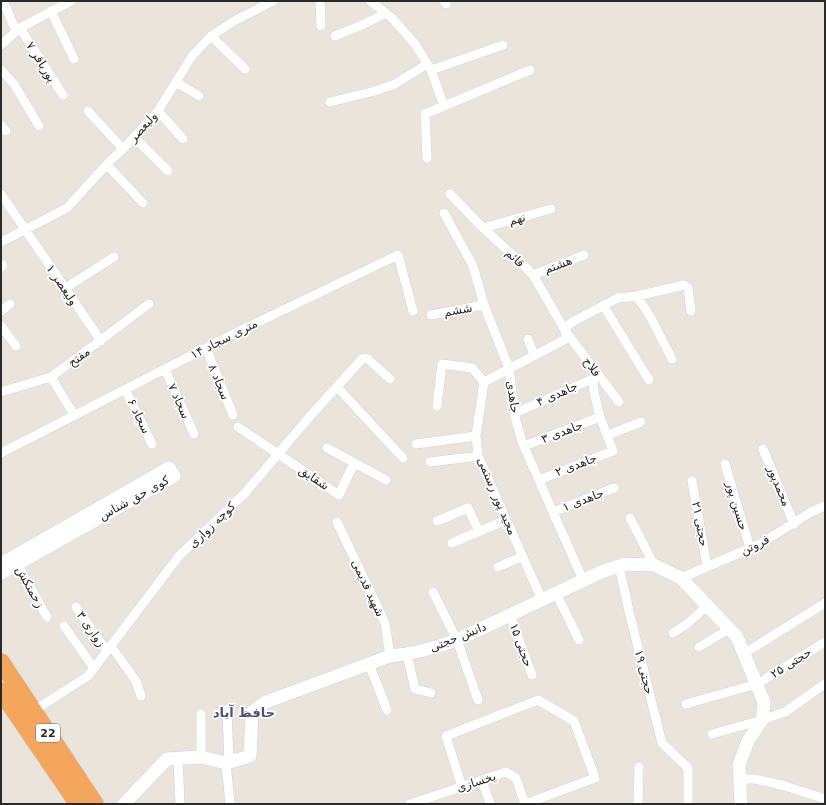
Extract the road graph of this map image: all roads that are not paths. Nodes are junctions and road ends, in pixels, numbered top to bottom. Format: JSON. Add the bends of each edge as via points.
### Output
{"nodes":[{"id":1,"x":3,"y":1,"type":"edge"},
{"id":2,"x":70,"y":1,"type":"edge"},
{"id":3,"x":272,"y":1,"type":"edge"},
{"id":4,"x":320,"y":1,"type":"edge"},
{"id":5,"x":370,"y":1,"type":"edge"},
{"id":6,"x":51,"y":12,"type":"junction"},
{"id":7,"x":386,"y":13,"type":"junction"},
{"id":8,"x":322,"y":26,"type":"dead end"},
{"id":9,"x":18,"y":29,"type":"junction"},
{"id":10,"x":211,"y":36,"type":"junction"},
{"id":11,"x":335,"y":36,"type":"dead end"},
{"id":12,"x":1,"y":45,"type":"edge"},
{"id":13,"x":503,"y":45,"type":"dead end"},
{"id":14,"x":74,"y":59,"type":"dead end"},
{"id":15,"x":429,"y":67,"type":"junction"},
{"id":16,"x":244,"y":69,"type":"dead end"},
{"id":17,"x":1,"y":70,"type":"edge"},
{"id":18,"x":530,"y":70,"type":"dead end"},
{"id":19,"x":176,"y":82,"type":"junction"},
{"id":20,"x":63,"y":95,"type":"dead end"},
{"id":21,"x":199,"y":96,"type":"dead end"},
{"id":22,"x":330,"y":102,"type":"dead end"},
{"id":23,"x":444,"y":106,"type":"junction"},
{"id":24,"x":88,"y":110,"type":"dead end"},
{"id":25,"x":158,"y":111,"type":"junction"},
{"id":26,"x":39,"y":126,"type":"dead end"},
{"id":27,"x":134,"y":137,"type":"junction"},
{"id":28,"x":183,"y":140,"type":"dead end"},
{"id":29,"x":123,"y":149,"type":"junction"},
{"id":30,"x":427,"y":158,"type":"dead end"},
{"id":31,"x":107,"y":164,"type":"junction"},
{"id":32,"x":168,"y":171,"type":"dead end"},
{"id":33,"x":1,"y":194,"type":"edge"},
{"id":34,"x":450,"y":194,"type":"dead end"},
{"id":35,"x":143,"y":203,"type":"dead end"},
{"id":36,"x":550,"y":209,"type":"dead end"},
{"id":37,"x":444,"y":213,"type":"dead end"},
{"id":38,"x":483,"y":228,"type":"junction"},
{"id":39,"x":24,"y":229,"type":"junction"},
{"id":40,"x":1,"y":242,"type":"edge"},
{"id":41,"x":584,"y":255,"type":"dead end"},
{"id":42,"x":114,"y":257,"type":"dead end"},
{"id":43,"x":533,"y":275,"type":"junction"},
{"id":44,"x":64,"y":288,"type":"junction"},
{"id":45,"x":637,"y":296,"type":"junction"},
{"id":46,"x":10,"y":304,"type":"dead end"},
{"id":47,"x":149,"y":304,"type":"dead end"},
{"id":48,"x":484,"y":305,"type":"junction"},
{"id":49,"x":603,"y":305,"type":"junction"},
{"id":50,"x":691,"y":310,"type":"dead end"},
{"id":51,"x":1,"y":311,"type":"edge"},
{"id":52,"x":413,"y":311,"type":"dead end"},
{"id":53,"x":432,"y":315,"type":"dead end"},
{"id":54,"x":1,"y":326,"type":"edge"},
{"id":55,"x":566,"y":332,"type":"junction"},
{"id":56,"x":528,"y":339,"type":"dead end"},
{"id":57,"x":101,"y":341,"type":"junction"},
{"id":58,"x":16,"y":346,"type":"dead end"},
{"id":59,"x":206,"y":348,"type":"junction"},
{"id":60,"x":534,"y":355,"type":"junction"},
{"id":61,"x":672,"y":359,"type":"dead end"},
{"id":62,"x":509,"y":368,"type":"junction"},
{"id":63,"x":165,"y":369,"type":"junction"},
{"id":64,"x":51,"y":377,"type":"junction"},
{"id":65,"x":596,"y":377,"type":"junction"},
{"id":66,"x":390,"y":379,"type":"dead end"},
{"id":67,"x":649,"y":380,"type":"dead end"},
{"id":68,"x":484,"y":382,"type":"junction"},
{"id":69,"x":337,"y":387,"type":"junction"},
{"id":70,"x":125,"y":389,"type":"junction"},
{"id":71,"x":1,"y":392,"type":"edge"},
{"id":72,"x":619,"y":402,"type":"dead end"},
{"id":73,"x":437,"y":406,"type":"dead end"},
{"id":74,"x":515,"y":413,"type":"junction"},
{"id":75,"x":74,"y":415,"type":"junction"},
{"id":76,"x":233,"y":415,"type":"dead end"},
{"id":77,"x":600,"y":417,"type":"junction"},
{"id":78,"x":641,"y":422,"type":"dead end"},
{"id":79,"x":238,"y":427,"type":"dead end"},
{"id":80,"x":194,"y":434,"type":"dead end"},
{"id":81,"x":608,"y":435,"type":"junction"},
{"id":82,"x":476,"y":436,"type":"junction"},
{"id":83,"x":152,"y":444,"type":"dead end"},
{"id":84,"x":416,"y":444,"type":"dead end"},
{"id":85,"x":524,"y":446,"type":"junction"},
{"id":86,"x":328,"y":448,"type":"dead end"},
{"id":87,"x":763,"y":449,"type":"dead end"},
{"id":88,"x":1,"y":453,"type":"edge"},
{"id":89,"x":278,"y":455,"type":"junction"},
{"id":90,"x":478,"y":456,"type":"junction"},
{"id":91,"x":403,"y":458,"type":"dead end"},
{"id":92,"x":430,"y":462,"type":"dead end"},
{"id":93,"x":354,"y":463,"type":"junction"},
{"id":94,"x":725,"y":464,"type":"dead end"},
{"id":95,"x":386,"y":480,"type":"dead end"},
{"id":96,"x":539,"y":480,"type":"junction"},
{"id":97,"x":692,"y":481,"type":"dead end"},
{"id":98,"x":614,"y":488,"type":"dead end"},
{"id":99,"x":825,"y":506,"type":"edge"},
{"id":100,"x":553,"y":512,"type":"junction"},
{"id":101,"x":630,"y":518,"type":"dead end"},
{"id":102,"x":506,"y":520,"type":"junction"},
{"id":103,"x":437,"y":521,"type":"dead end"},
{"id":104,"x":337,"y":522,"type":"dead end"},
{"id":105,"x":794,"y":524,"type":"junction"},
{"id":106,"x":479,"y":532,"type":"junction"},
{"id":107,"x":452,"y":543,"type":"dead end"},
{"id":108,"x":750,"y":548,"type":"junction"},
{"id":109,"x":522,"y":556,"type":"junction"},
{"id":110,"x":15,"y":561,"type":"junction"},
{"id":111,"x":1,"y":564,"type":"edge"},
{"id":112,"x":654,"y":565,"type":"junction"},
{"id":113,"x":619,"y":566,"type":"junction"},
{"id":114,"x":707,"y":566,"type":"junction"},
{"id":115,"x":498,"y":567,"type":"dead end"},
{"id":116,"x":1,"y":573,"type":"edge"},
{"id":117,"x":681,"y":578,"type":"junction"},
{"id":118,"x":583,"y":580,"type":"junction"},
{"id":119,"x":434,"y":592,"type":"dead end"},
{"id":120,"x":556,"y":593,"type":"junction"},
{"id":121,"x":542,"y":600,"type":"junction"},
{"id":122,"x":825,"y":603,"type":"edge"},
{"id":123,"x":708,"y":606,"type":"junction"},
{"id":124,"x":76,"y":607,"type":"dead end"},
{"id":125,"x":510,"y":615,"type":"junction"},
{"id":126,"x":46,"y":617,"type":"dead end"},
{"id":127,"x":64,"y":626,"type":"dead end"},
{"id":128,"x":730,"y":629,"type":"junction"},
{"id":129,"x":673,"y":633,"type":"dead end"},
{"id":130,"x":457,"y":640,"type":"junction"},
{"id":131,"x":579,"y":640,"type":"dead end"},
{"id":132,"x":825,"y":642,"type":"edge"},
{"id":133,"x":699,"y":647,"type":"dead end"},
{"id":134,"x":109,"y":649,"type":"junction"},
{"id":135,"x":745,"y":653,"type":"junction"},
{"id":136,"x":407,"y":654,"type":"junction"},
{"id":137,"x":390,"y":656,"type":"junction"},
{"id":138,"x":1,"y":662,"type":"edge"},
{"id":139,"x":370,"y":664,"type":"junction"},
{"id":140,"x":94,"y":668,"type":"junction"},
{"id":141,"x":532,"y":675,"type":"dead end"},
{"id":142,"x":757,"y":684,"type":"junction"},
{"id":143,"x":825,"y":684,"type":"edge"},
{"id":144,"x":1,"y":691,"type":"edge"},
{"id":145,"x":431,"y":693,"type":"dead end"},
{"id":146,"x":141,"y":696,"type":"dead end"},
{"id":147,"x":478,"y":700,"type":"dead end"},
{"id":148,"x":686,"y":704,"type":"dead end"},
{"id":149,"x":227,"y":709,"type":"dead end"},
{"id":150,"x":387,"y":710,"type":"dead end"},
{"id":151,"x":34,"y":711,"type":"junction"},
{"id":152,"x":201,"y":714,"type":"dead end"},
{"id":153,"x":762,"y":720,"type":"junction"},
{"id":154,"x":712,"y":734,"type":"dead end"},
{"id":155,"x":201,"y":757,"type":"junction"},
{"id":156,"x":178,"y":758,"type":"junction"},
{"id":157,"x":227,"y":763,"type":"junction"},
{"id":158,"x":639,"y":768,"type":"dead end"},
{"id":159,"x":740,"y":779,"type":"junction"},
{"id":160,"x":482,"y":780,"type":"junction"},
{"id":161,"x":462,"y":787,"type":"junction"},
{"id":162,"x":825,"y":798,"type":"edge"},
{"id":163,"x":78,"y":804,"type":"edge"},
{"id":164,"x":95,"y":804,"type":"edge"},
{"id":165,"x":124,"y":804,"type":"edge"},
{"id":166,"x":180,"y":804,"type":"edge"},
{"id":167,"x":230,"y":804,"type":"edge"},
{"id":168,"x":410,"y":804,"type":"edge"},
{"id":169,"x":490,"y":804,"type":"edge"},
{"id":170,"x":525,"y":804,"type":"edge"},
{"id":171,"x":638,"y":804,"type":"edge"},
{"id":172,"x":688,"y":804,"type":"edge"},
{"id":173,"x":741,"y":804,"type":"edge"}],
"edges":[{"from":1,"to":9,"type":"street","name":"پورباقر ۷"},
{"from":2,"to":6,"type":"street"},
{"from":3,"to":10,"type":"street","name":"ولیعصر"},
{"from":4,"to":8,"type":"street"},
{"from":5,"to":7,"type":"street"},
{"from":6,"to":9,"type":"street"},
{"from":6,"to":14,"type":"street"},
{"from":7,"to":11,"type":"street"},
{"from":7,"to":15,"type":"street","via":[[415,44]]},
{"from":9,"to":12,"type":"street"},
{"from":9,"to":20,"type":"street","name":"پورباقر ۷"},
{"from":10,"to":16,"type":"street"},
{"from":10,"to":19,"type":"street","name":"ولیعصر","via":[[192,56]]},
{"from":13,"to":15,"type":"street"},
{"from":15,"to":22,"type":"street","via":[[395,84]]},
{"from":15,"to":23,"type":"street"},
{"from":17,"to":26,"type":"street","via":[[14,84]]},
{"from":18,"to":23,"type":"street"},
{"from":19,"to":21,"type":"street"},
{"from":19,"to":25,"type":"street","name":"ولیعصر"},
{"from":23,"to":30,"type":"street","via":[[425,114]]},
{"from":24,"to":29,"type":"street"},
{"from":25,"to":27,"type":"street","name":"ولیعصر"},
{"from":25,"to":28,"type":"street"},
{"from":27,"to":29,"type":"street","name":"ولیعصر"},
{"from":27,"to":32,"type":"street"},
{"from":29,"to":31,"type":"street","name":"ولیعصر"},
{"from":31,"to":35,"type":"street"},
{"from":31,"to":39,"type":"street","name":"ولیعصر","via":[[67,208]]},
{"from":33,"to":39,"type":"street","name":"ولیعصر ۱"},
{"from":34,"to":38,"type":"street","name":"قائم"},
{"from":36,"to":38,"type":"street","name":"نهم"},
{"from":37,"to":48,"type":"street","name":"جاهدی","via":[[473,266]]},
{"from":38,"to":43,"type":"street","name":"قائم"},
{"from":39,"to":40,"type":"street","name":"ولیعصر"},
{"from":39,"to":44,"type":"street","name":"ولیعصر ۱"},
{"from":41,"to":43,"type":"street","name":"هشتم"},
{"from":42,"to":44,"type":"street"},
{"from":43,"to":55,"type":"street","name":"قائم"},
{"from":44,"to":57,"type":"street","name":"ولیعصر ۱"},
{"from":45,"to":49,"type":"street","via":[[618,298]]},
{"from":45,"to":50,"type":"street","via":[[686,286]]},
{"from":45,"to":61,"type":"street"},
{"from":46,"to":51,"type":"street"},
{"from":47,"to":57,"type":"street","name":"مفتح"},
{"from":48,"to":53,"type":"street","name":"ششم"},
{"from":48,"to":62,"type":"street","name":"جاهدی"},
{"from":49,"to":55,"type":"street","via":[[574,320],[567,326]]},
{"from":49,"to":67,"type":"street"},
{"from":52,"to":59,"type":"street","name":"۱۴ متری سجاد","via":[[398,255]]},
{"from":54,"to":58,"type":"street"},
{"from":55,"to":60,"type":"street","via":[[564,340]]},
{"from":55,"to":65,"type":"street","name":"فلاح"},
{"from":56,"to":60,"type":"street"},
{"from":57,"to":64,"type":"street","name":"مفتح"},
{"from":59,"to":63,"type":"street","name":"۱۴ متری سجاد"},
{"from":59,"to":76,"type":"street","name":"سجاد ۸"},
{"from":60,"to":62,"type":"street"},
{"from":62,"to":68,"type":"street"},
{"from":62,"to":74,"type":"street","name":"جاهدی"},
{"from":63,"to":70,"type":"street","name":"۱۴ متری سجاد"},
{"from":63,"to":80,"type":"street","name":"سجاد ۷"},
{"from":64,"to":71,"type":"street","name":"مفتح"},
{"from":64,"to":75,"type":"street"},
{"from":65,"to":72,"type":"street","name":"فلاح"},
{"from":65,"to":74,"type":"street","name":"جاهدی ۴"},
{"from":65,"to":77,"type":"street","via":[[594,392]]},
{"from":66,"to":69,"type":"street","name":"کوچه زواری","via":[[365,358]]},
{"from":68,"to":73,"type":"street","via":[[472,368],[442,364]]},
{"from":68,"to":82,"type":"street","name":"مجید پور رستمی"},
{"from":69,"to":89,"type":"street","name":"کوچه زواری"},
{"from":69,"to":91,"type":"street"},
{"from":70,"to":75,"type":"street","name":"۱۴ متری سجاد"},
{"from":70,"to":83,"type":"street","name":"سجاد ۶"},
{"from":74,"to":85,"type":"street","name":"جاهدی"},
{"from":75,"to":88,"type":"street","name":"۱۴ متری سجاد"},
{"from":77,"to":81,"type":"street"},
{"from":77,"to":85,"type":"street","name":"جاهدی ۳"},
{"from":78,"to":81,"type":"street"},
{"from":79,"to":89,"type":"street"},
{"from":81,"to":96,"type":"street","name":"جاهدی ۲","via":[[613,451]]},
{"from":82,"to":84,"type":"street"},
{"from":82,"to":90,"type":"street","name":"مجید پور رستمی"},
{"from":85,"to":96,"type":"street","name":"جاهدی"},
{"from":86,"to":93,"type":"street"},
{"from":87,"to":105,"type":"street","name":"محمدپور"},
{"from":89,"to":93,"type":"street","name":"شقایق","via":[[339,495]]},
{"from":89,"to":134,"type":"street","name":"کوچه زواری","via":[[245,493],[179,556]]},
{"from":90,"to":92,"type":"street"},
{"from":90,"to":102,"type":"street","name":"مجید پور رستمی"},
{"from":93,"to":95,"type":"street"},
{"from":94,"to":108,"type":"street","name":"حسین پور"},
{"from":96,"to":100,"type":"street","name":"جاهدی"},
{"from":97,"to":114,"type":"street","name":"حجتی ۲۱"},
{"from":98,"to":100,"type":"street","name":"جاهدی ۱"},
{"from":99,"to":105,"type":"street","name":"فروتن","via":[[799,518]]},
{"from":100,"to":118,"type":"street","name":"جاهدی"},
{"from":101,"to":112,"type":"street"},
{"from":102,"to":106,"type":"street"},
{"from":102,"to":109,"type":"street","name":"مجید پور رستمی"},
{"from":103,"to":106,"type":"street","via":[[468,508]]},
{"from":104,"to":137,"type":"street","name":"شهید قدیمی","via":[[385,623]]},
{"from":105,"to":108,"type":"street","name":"فروتن"},
{"from":106,"to":107,"type":"street"},
{"from":108,"to":114,"type":"street","name":"فروتن"},
{"from":109,"to":115,"type":"street"},
{"from":109,"to":121,"type":"street","name":"مجید پور رستمی"},
{"from":110,"to":110,"type":"street","name":"کوی حق شناس","via":[[174,476],[169,468]]},
{"from":110,"to":111,"type":"street","name":"کوی حق شناس"},
{"from":110,"to":116,"type":"street","name":"کوی حق شناس"},
{"from":110,"to":126,"type":"street","name":"زحمتکش"},
{"from":112,"to":113,"type":"street","name":"دانش حجتی"},
{"from":112,"to":117,"type":"street","name":"دانش حجتی"},
{"from":113,"to":118,"type":"street","name":"دانش حجتی"},
{"from":113,"to":172,"type":"street","name":"حجتی ۱۹","via":[[662,742],[688,768]]},
{"from":114,"to":117,"type":"street","name":"فروتن"},
{"from":117,"to":123,"type":"street","name":"دانش حجتی"},
{"from":118,"to":120,"type":"street","name":"دانش حجتی"},
{"from":119,"to":130,"type":"street"},
{"from":120,"to":121,"type":"street","name":"دانش حجتی"},
{"from":120,"to":131,"type":"street"},
{"from":121,"to":125,"type":"street","name":"دانش حجتی"},
{"from":122,"to":135,"type":"street"},
{"from":123,"to":128,"type":"street","name":"دانش حجتی"},
{"from":123,"to":129,"type":"street"},
{"from":124,"to":134,"type":"street","name":"زواری ۳"},
{"from":125,"to":130,"type":"street","name":"دانش حجتی"},
{"from":125,"to":141,"type":"street","name":"حجتی ۱۵"},
{"from":127,"to":140,"type":"street"},
{"from":128,"to":133,"type":"street"},
{"from":128,"to":135,"type":"street","name":"دانش حجتی"},
{"from":130,"to":136,"type":"street","name":"دانش حجتی","via":[[433,649]]},
{"from":130,"to":147,"type":"street"},
{"from":132,"to":142,"type":"street","name":"حجتی ۲۵"},
{"from":134,"to":140,"type":"street","name":"کوچه زواری"},
{"from":134,"to":146,"type":"street","name":"زواری ۳","via":[[136,681]]},
{"from":135,"to":142,"type":"street","name":"دانش حجتی"},
{"from":136,"to":137,"type":"street","name":"دانش حجتی"},
{"from":136,"to":145,"type":"street","via":[[416,689]]},
{"from":137,"to":139,"type":"street","name":"دانش حجتی"},
{"from":138,"to":151,"type":"highway","number":"22"},
{"from":139,"to":150,"type":"street"},
{"from":139,"to":157,"type":"street","name":"دانش حجتی","via":[[266,702],[252,712],[250,756]]},
{"from":140,"to":151,"type":"street","name":"کوچه زواری","via":[[88,676]]},
{"from":142,"to":148,"type":"street","name":"حجتی ۲۵"},
{"from":142,"to":153,"type":"street","name":"دانش حجتی","via":[[764,702]]},
{"from":143,"to":153,"type":"street","via":[[785,712]]},
{"from":144,"to":163,"type":"highway","number":"22"},
{"from":149,"to":157,"type":"street"},
{"from":151,"to":164,"type":"highway","number":"22"},
{"from":152,"to":155,"type":"street"},
{"from":153,"to":154,"type":"street"},
{"from":153,"to":159,"type":"street","via":[[748,742],[739,765]]},
{"from":155,"to":156,"type":"street"},
{"from":155,"to":157,"type":"street"},
{"from":156,"to":165,"type":"street","via":[[167,759]]},
{"from":156,"to":166,"type":"street"},
{"from":157,"to":167,"type":"street"},
{"from":158,"to":171,"type":"street"},
{"from":159,"to":162,"type":"street","via":[[755,779]]},
{"from":159,"to":173,"type":"street"},
{"from":160,"to":161,"type":"street","name":"یخسازی"},
{"from":160,"to":169,"type":"street"},
{"from":160,"to":170,"type":"street","name":"یخسازی","via":[[506,772],[516,778]]},
{"from":161,"to":168,"type":"street","name":"یخسازی"},
{"from":161,"to":170,"type":"street","via":[[446,736],[538,700],[574,721],[596,778]]}]}
